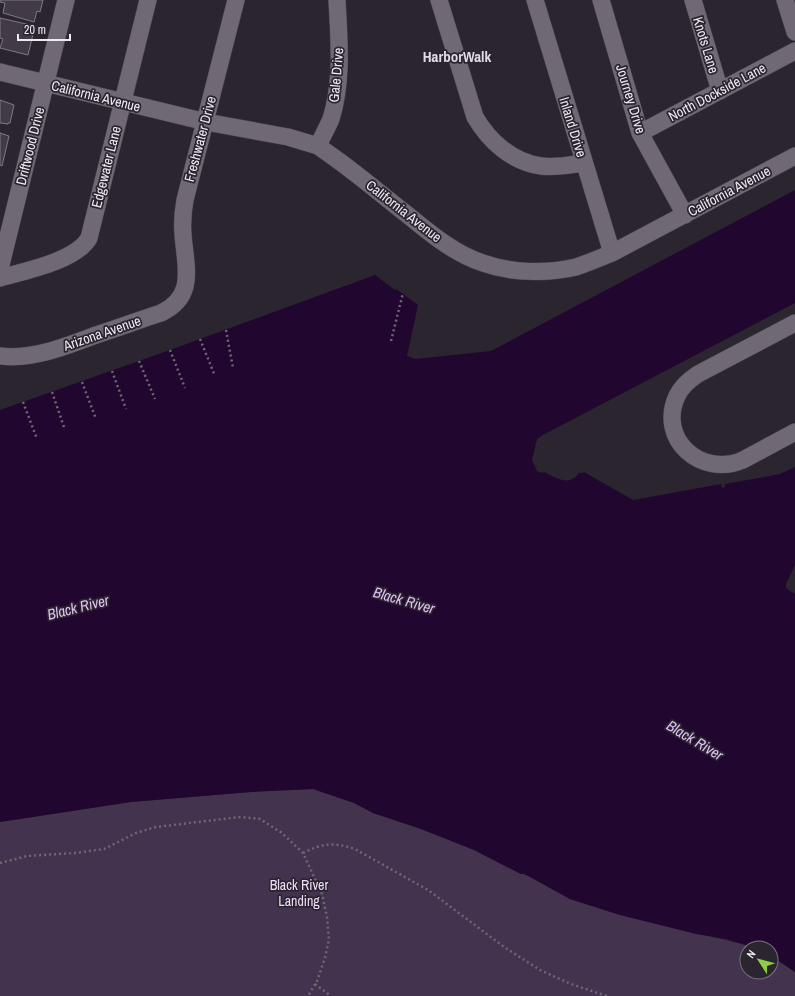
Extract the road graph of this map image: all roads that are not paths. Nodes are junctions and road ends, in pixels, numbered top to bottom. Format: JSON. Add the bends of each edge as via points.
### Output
{"nodes":[{"id":1,"x":66,"y":0,"type":"edge"},
{"id":2,"x":148,"y":0,"type":"edge"},
{"id":3,"x":236,"y":0,"type":"edge"},
{"id":4,"x":337,"y":0,"type":"edge"},
{"id":5,"x":439,"y":0,"type":"edge"},
{"id":6,"x":535,"y":0,"type":"edge"},
{"id":7,"x":602,"y":0,"type":"edge"},
{"id":8,"x":692,"y":0,"type":"edge"},
{"id":9,"x":785,"y":0,"type":"edge"},
{"id":10,"x":795,"y":32,"type":"edge"},
{"id":11,"x":795,"y":51,"type":"edge"},
{"id":12,"x":0,"y":72,"type":"edge"},
{"id":13,"x":46,"y":83,"type":"junction"},
{"id":14,"x":720,"y":91,"type":"junction"},
{"id":15,"x":123,"y":102,"type":"junction"},
{"id":16,"x":206,"y":122,"type":"junction"},
{"id":17,"x":640,"y":133,"type":"junction"},
{"id":18,"x":318,"y":146,"type":"junction"},
{"id":19,"x":795,"y":156,"type":"edge"},
{"id":20,"x":584,"y":163,"type":"junction"},
{"id":21,"x":685,"y":214,"type":"junction"},
{"id":22,"x":612,"y":253,"type":"junction"},
{"id":23,"x":0,"y":269,"type":"edge"},
{"id":24,"x":0,"y":278,"type":"edge"},
{"id":25,"x":187,"y":281,"type":"joint"},
{"id":26,"x":795,"y":323,"type":"edge"},
{"id":27,"x":0,"y":356,"type":"edge"},
{"id":28,"x":795,"y":432,"type":"edge"}],
"edges":[{"from":1,"to":13,"type":"street","name":"Driftwood Drive"},
{"from":2,"to":15,"type":"street","name":"Edgewater Lane"},
{"from":3,"to":16,"type":"street","name":"Freshwater Drive"},
{"from":4,"to":18,"type":"street","name":"Gale Drive","via":[[338,82],[331,117]]},
{"from":5,"to":20,"type":"street","via":[[475,117],[486,134],[514,157],[531,164],[556,167]]},
{"from":6,"to":20,"type":"street","name":"Inland Drive"},
{"from":7,"to":17,"type":"street","name":"Journey Drive"},
{"from":8,"to":14,"type":"street","name":"Knots Lane"},
{"from":9,"to":10,"type":"street"},
{"from":11,"to":14,"type":"street","name":"North Dockside Lane"},
{"from":12,"to":13,"type":"street","name":"California Avenue"},
{"from":13,"to":15,"type":"street","name":"California Avenue"},
{"from":13,"to":23,"type":"street","name":"Driftwood Drive"},
{"from":14,"to":17,"type":"street","name":"North Dockside Lane"},
{"from":15,"to":16,"type":"street","name":"California Avenue"},
{"from":15,"to":24,"type":"street","name":"Edgewater Lane","via":[[86,242],[75,252],[59,260]]},
{"from":16,"to":18,"type":"street","name":"California Avenue","via":[[288,137]]},
{"from":16,"to":25,"type":"street","name":"Freshwater Drive","via":[[183,210],[182,232]]},
{"from":17,"to":21,"type":"street","name":"Journey Drive"},
{"from":18,"to":22,"type":"street","name":"California Avenue","via":[[428,231],[483,263],[511,270],[549,270],[574,267]]},
{"from":19,"to":21,"type":"street","name":"California Avenue"},
{"from":20,"to":22,"type":"street","name":"Inland Drive"},
{"from":21,"to":22,"type":"street","name":"California Avenue"},
{"from":25,"to":27,"type":"street","name":"Arizona Avenue","via":[[178,301],[161,313],[57,348],[18,356]]},
{"from":26,"to":28,"type":"street","via":[[698,374],[687,382],[672,409],[672,424],[683,448],[694,458],[708,464],[736,463]]}]}
